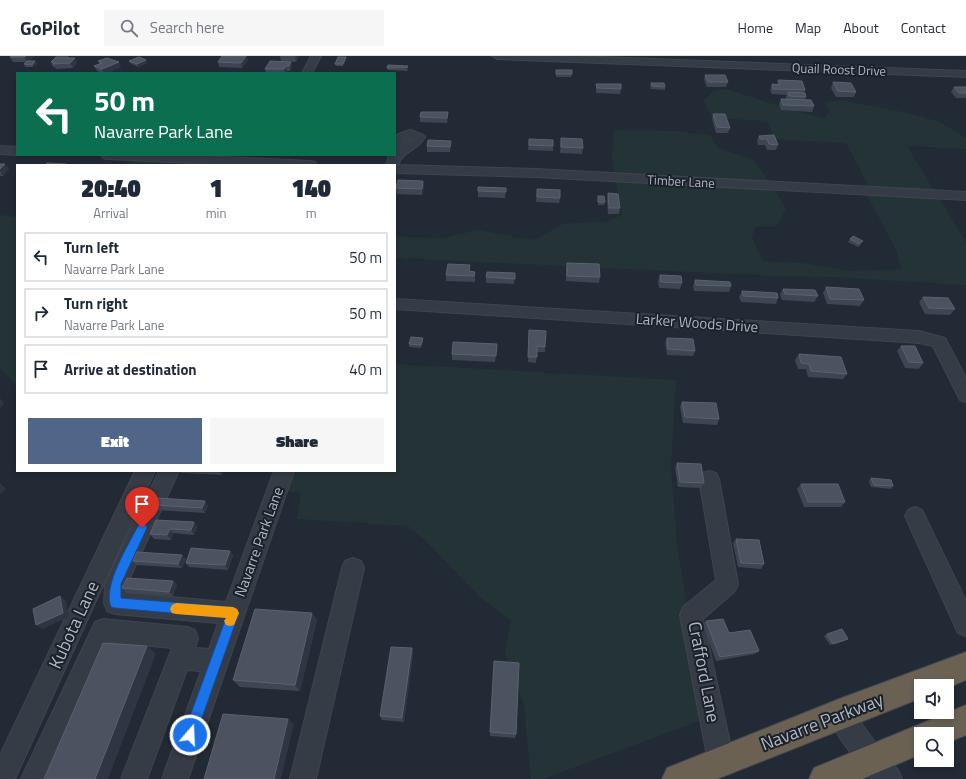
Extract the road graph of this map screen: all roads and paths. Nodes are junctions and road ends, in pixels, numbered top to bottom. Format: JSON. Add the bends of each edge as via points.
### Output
{"nodes":[{"id":1,"x":316,"y":56,"type":"edge"},
{"id":2,"x":497,"y":56,"type":"edge"},
{"id":3,"x":308,"y":72,"type":"edge"},
{"id":4,"x":966,"y":74,"type":"edge"},
{"id":5,"x":0,"y":150,"type":"edge"},
{"id":6,"x":16,"y":151,"type":"edge"},
{"id":7,"x":146,"y":156,"type":"edge"},
{"id":8,"x":261,"y":159,"type":"edge"},
{"id":9,"x":302,"y":164,"type":"edge"},
{"id":10,"x":396,"y":169,"type":"edge"},
{"id":11,"x":966,"y":196,"type":"edge"},
{"id":12,"x":396,"y":304,"type":"edge"},
{"id":13,"x":966,"y":395,"type":"edge"},
{"id":14,"x":145,"y":472,"type":"edge"},
{"id":15,"x":169,"y":472,"type":"edge"},
{"id":16,"x":284,"y":472,"type":"edge"},
{"id":17,"x":709,"y":479,"type":"dead end"},
{"id":18,"x":916,"y":516,"type":"dead end"},
{"id":19,"x":353,"y":568,"type":"dead end"},
{"id":20,"x":233,"y":613,"type":"junction"},
{"id":21,"x":966,"y":625,"type":"edge"},
{"id":22,"x":180,"y":658,"type":"junction"},
{"id":23,"x":215,"y":661,"type":"junction"},
{"id":24,"x":966,"y":666,"type":"edge"},
{"id":25,"x":839,"y":714,"type":"junction"},
{"id":26,"x":966,"y":720,"type":"edge"},
{"id":27,"x":948,"y":727,"type":"edge"},
{"id":28,"x":914,"y":743,"type":"edge"},
{"id":29,"x":721,"y":761,"type":"junction"},
{"id":30,"x":880,"y":769,"type":"edge"},
{"id":31,"x":2,"y":779,"type":"edge"},
{"id":32,"x":34,"y":779,"type":"edge"},
{"id":33,"x":134,"y":779,"type":"edge"},
{"id":34,"x":175,"y":779,"type":"edge"},
{"id":35,"x":303,"y":779,"type":"edge"},
{"id":36,"x":678,"y":779,"type":"edge"},
{"id":37,"x":825,"y":779,"type":"edge"}],
"edges":[{"from":1,"to":3,"type":"street"},
{"from":2,"to":4,"type":"street","name":"Quail Roost Drive"},
{"from":5,"to":6,"type":"street"},
{"from":7,"to":8,"type":"street"},
{"from":8,"to":9,"type":"street"},
{"from":10,"to":11,"type":"street","name":"Timber Lane","via":[[536,173]]},
{"from":12,"to":13,"type":"street","name":"Larker Woods Drive","via":[[919,337],[939,342]]},
{"from":14,"to":31,"type":"street","name":"Kubota Lane"},
{"from":15,"to":20,"type":"street","name":"Navarre Park Lane","via":[[116,584],[115,603]]},
{"from":16,"to":20,"type":"street","name":"Navarre Park Lane"},
{"from":17,"to":29,"type":"street","name":"Crafford Lane","via":[[726,584],[691,615]]},
{"from":18,"to":21,"type":"street"},
{"from":19,"to":35,"type":"street"},
{"from":20,"to":23,"type":"street","name":"Navarre Park Lane"},
{"from":22,"to":23,"type":"street"},
{"from":22,"to":32,"type":"street","via":[[187,638],[102,630]]},
{"from":22,"to":33,"type":"street"},
{"from":23,"to":34,"type":"street","name":"Navarre Park Lane"},
{"from":24,"to":25,"type":"highway","name":"Navarre Parkway"},
{"from":25,"to":29,"type":"highway","name":"Navarre Parkway"},
{"from":25,"to":30,"type":"street"},
{"from":26,"to":27,"type":"highway"},
{"from":28,"to":30,"type":"highway"},
{"from":29,"to":36,"type":"highway","name":"Navarre Parkway"},
{"from":30,"to":37,"type":"highway"}]}
